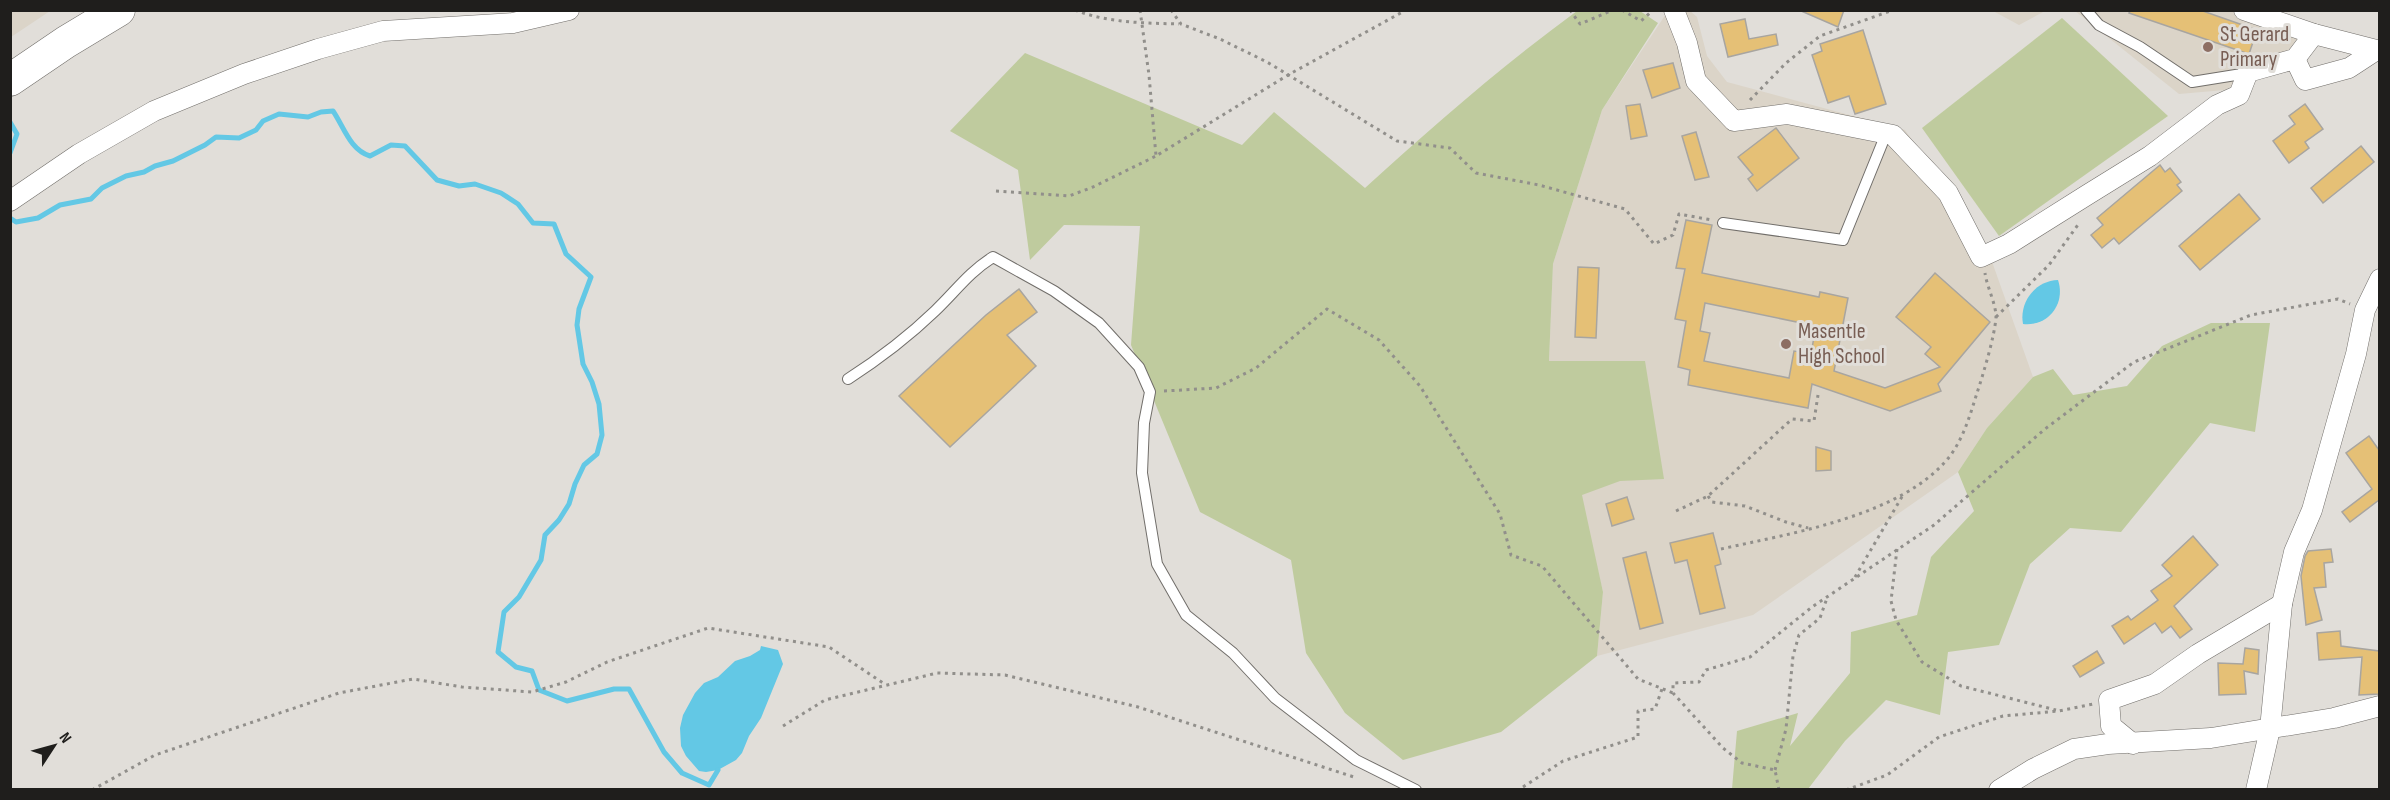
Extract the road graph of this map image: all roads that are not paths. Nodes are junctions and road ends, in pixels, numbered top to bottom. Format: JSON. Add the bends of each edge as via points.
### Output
{"nodes":[{"id":1,"x":119,"y":10,"type":"edge"},
{"id":2,"x":569,"y":10,"type":"edge"},
{"id":3,"x":1674,"y":10,"type":"edge"},
{"id":4,"x":2086,"y":10,"type":"edge"},
{"id":5,"x":2244,"y":10,"type":"edge"},
{"id":6,"x":2314,"y":34,"type":"junction"},
{"id":7,"x":2377,"y":51,"type":"edge"},
{"id":8,"x":2295,"y":58,"type":"junction"},
{"id":9,"x":2248,"y":72,"type":"junction"},
{"id":10,"x":10,"y":80,"type":"edge"},
{"id":11,"x":1886,"y":134,"type":"junction"},
{"id":12,"x":10,"y":201,"type":"edge"},
{"id":13,"x":1723,"y":223,"type":"road end"},
{"id":14,"x":2379,"y":279,"type":"edge"},
{"id":15,"x":848,"y":379,"type":"dead end"},
{"id":16,"x":2282,"y":604,"type":"junction"},
{"id":17,"x":2379,"y":706,"type":"edge"},
{"id":18,"x":2270,"y":729,"type":"junction"},
{"id":19,"x":2133,"y":744,"type":"junction"},
{"id":20,"x":1416,"y":789,"type":"edge"},
{"id":21,"x":1999,"y":789,"type":"edge"},
{"id":22,"x":2256,"y":789,"type":"edge"}],
"edges":[{"from":1,"to":10,"type":"main road"},
{"from":2,"to":12,"type":"street","via":[[513,23],[382,31],[244,74],[154,111],[79,154]]},
{"from":3,"to":11,"type":"street","via":[[1696,81],[1734,121],[1787,114]]},
{"from":4,"to":9,"type":"lane","via":[[2099,25],[2192,82]]},
{"from":5,"to":6,"type":"street"},
{"from":6,"to":7,"type":"street"},
{"from":6,"to":8,"type":"street"},
{"from":7,"to":8,"type":"street","via":[[2349,68],[2305,80]]},
{"from":8,"to":9,"type":"street"},
{"from":9,"to":11,"type":"street","via":[[2240,95],[2217,105],[2150,156],[1982,257],[1948,193],[1893,135]]},
{"from":11,"to":13,"type":"lane","via":[[1843,240]]},
{"from":14,"to":16,"type":"street","via":[[2365,310],[2312,510],[2294,552]]},
{"from":15,"to":20,"type":"lane","via":[[886,354],[936,310],[972,271],[993,257],[1054,291],[1099,323],[1139,367],[1150,392],[1142,473],[1157,564],[1186,615],[1233,653],[1275,698],[1356,759]]},
{"from":16,"to":18,"type":"street"},
{"from":16,"to":19,"type":"street","via":[[2155,684],[2109,700],[2111,726]]},
{"from":17,"to":18,"type":"street"},
{"from":18,"to":19,"type":"street"},
{"from":18,"to":22,"type":"street"},
{"from":19,"to":21,"type":"street","via":[[2074,750]]}]}
